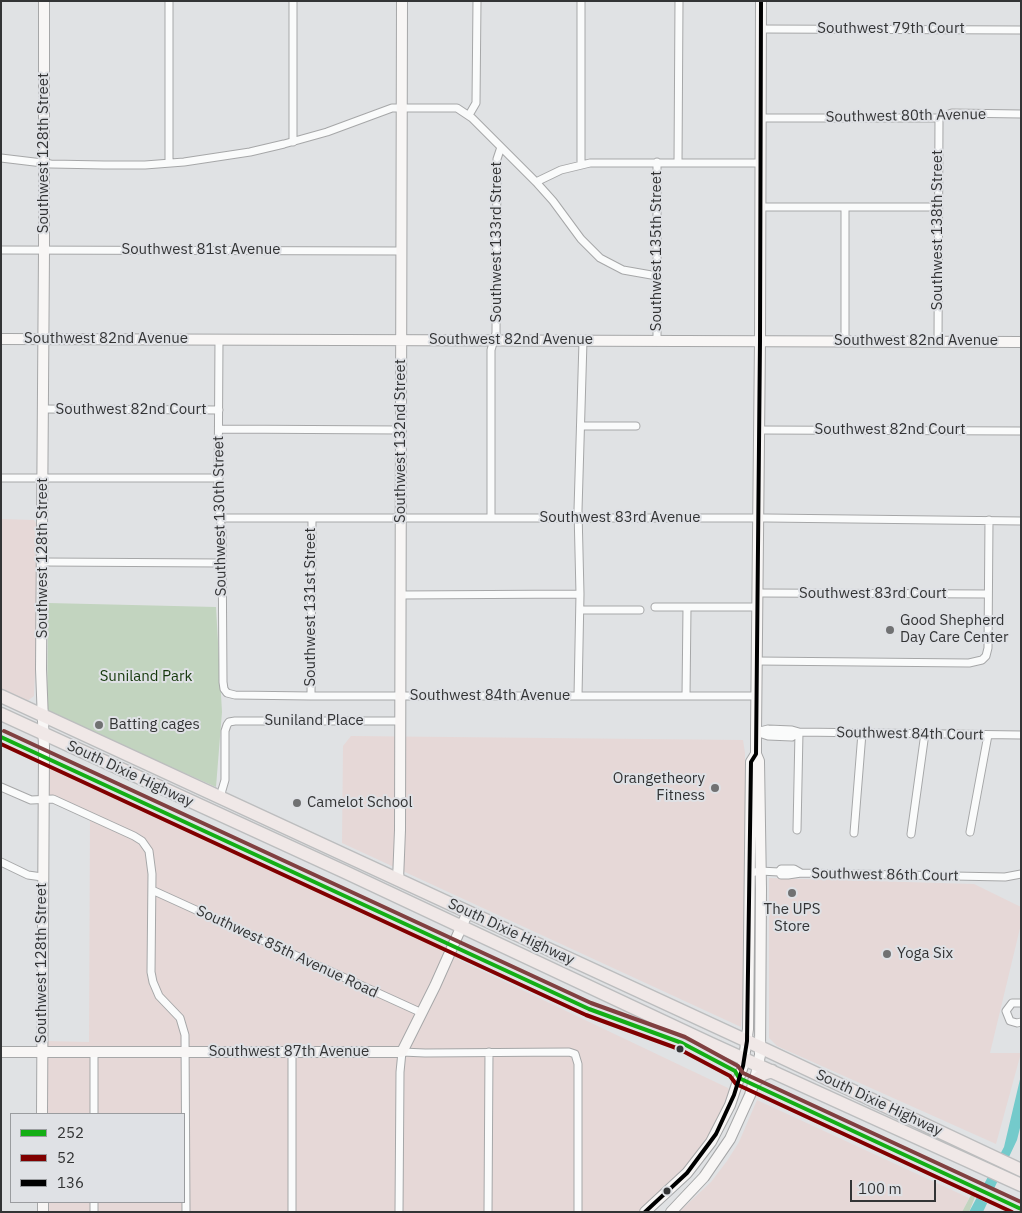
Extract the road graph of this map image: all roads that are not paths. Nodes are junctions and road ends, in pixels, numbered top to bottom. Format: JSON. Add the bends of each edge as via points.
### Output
{"nodes":[{"id":1,"x":44,"y":1,"type":"edge"},
{"id":2,"x":169,"y":1,"type":"edge"},
{"id":3,"x":293,"y":1,"type":"edge"},
{"id":4,"x":402,"y":1,"type":"edge"},
{"id":5,"x":477,"y":1,"type":"edge"},
{"id":6,"x":581,"y":1,"type":"edge"},
{"id":7,"x":679,"y":1,"type":"edge"},
{"id":8,"x":761,"y":1,"type":"edge"},
{"id":9,"x":761,"y":29,"type":"junction"},
{"id":10,"x":1021,"y":30,"type":"edge"},
{"id":11,"x":401,"y":108,"type":"junction"},
{"id":12,"x":1021,"y":114,"type":"edge"},
{"id":13,"x":469,"y":115,"type":"junction"},
{"id":14,"x":760,"y":118,"type":"junction"},
{"id":15,"x":939,"y":118,"type":"junction"},
{"id":16,"x":293,"y":142,"type":"junction"},
{"id":17,"x":501,"y":147,"type":"junction"},
{"id":18,"x":1,"y":158,"type":"edge"},
{"id":19,"x":657,"y":162,"type":"junction"},
{"id":20,"x":678,"y":162,"type":"junction"},
{"id":21,"x":43,"y":163,"type":"junction"},
{"id":22,"x":169,"y":163,"type":"junction"},
{"id":23,"x":760,"y":163,"type":"junction"},
{"id":24,"x":581,"y":164,"type":"junction"},
{"id":25,"x":536,"y":182,"type":"junction"},
{"id":26,"x":760,"y":207,"type":"junction"},
{"id":27,"x":845,"y":207,"type":"junction"},
{"id":28,"x":938,"y":207,"type":"junction"},
{"id":29,"x":1,"y":250,"type":"edge"},
{"id":30,"x":44,"y":250,"type":"junction"},
{"id":31,"x":402,"y":251,"type":"junction"},
{"id":32,"x":657,"y":276,"type":"junction"},
{"id":33,"x":1,"y":339,"type":"edge"},
{"id":34,"x":43,"y":340,"type":"junction"},
{"id":35,"x":219,"y":340,"type":"junction"},
{"id":36,"x":401,"y":340,"type":"junction"},
{"id":37,"x":494,"y":340,"type":"junction"},
{"id":38,"x":583,"y":340,"type":"junction"},
{"id":39,"x":657,"y":340,"type":"junction"},
{"id":40,"x":760,"y":341,"type":"junction"},
{"id":41,"x":845,"y":341,"type":"junction"},
{"id":42,"x":938,"y":342,"type":"junction"},
{"id":43,"x":1021,"y":342,"type":"edge"},
{"id":44,"x":43,"y":410,"type":"junction"},
{"id":45,"x":218,"y":410,"type":"junction"},
{"id":46,"x":581,"y":426,"type":"junction"},
{"id":47,"x":636,"y":426,"type":"dead end"},
{"id":48,"x":218,"y":429,"type":"junction"},
{"id":49,"x":401,"y":430,"type":"junction"},
{"id":50,"x":759,"y":430,"type":"junction"},
{"id":51,"x":1021,"y":431,"type":"edge"},
{"id":52,"x":1,"y":478,"type":"edge"},
{"id":53,"x":43,"y":478,"type":"junction"},
{"id":54,"x":219,"y":478,"type":"junction"},
{"id":55,"x":220,"y":518,"type":"junction"},
{"id":56,"x":312,"y":518,"type":"junction"},
{"id":57,"x":401,"y":518,"type":"junction"},
{"id":58,"x":491,"y":518,"type":"junction"},
{"id":59,"x":578,"y":518,"type":"junction"},
{"id":60,"x":759,"y":518,"type":"junction"},
{"id":61,"x":989,"y":520,"type":"junction"},
{"id":62,"x":1021,"y":521,"type":"edge"},
{"id":63,"x":43,"y":562,"type":"junction"},
{"id":64,"x":222,"y":562,"type":"junction"},
{"id":65,"x":758,"y":593,"type":"junction"},
{"id":66,"x":580,"y":594,"type":"junction"},
{"id":67,"x":988,"y":594,"type":"junction"},
{"id":68,"x":400,"y":595,"type":"junction"},
{"id":69,"x":655,"y":607,"type":"dead end"},
{"id":70,"x":758,"y":607,"type":"junction"},
{"id":71,"x":687,"y":608,"type":"junction"},
{"id":72,"x":580,"y":610,"type":"junction"},
{"id":73,"x":640,"y":610,"type":"dead end"},
{"id":74,"x":757,"y":661,"type":"junction"},
{"id":75,"x":225,"y":691,"type":"joint"},
{"id":76,"x":1,"y":696,"type":"edge"},
{"id":77,"x":311,"y":696,"type":"junction"},
{"id":78,"x":400,"y":696,"type":"junction"},
{"id":79,"x":578,"y":696,"type":"junction"},
{"id":80,"x":686,"y":696,"type":"junction"},
{"id":81,"x":756,"y":696,"type":"junction"},
{"id":82,"x":1,"y":714,"type":"edge"},
{"id":83,"x":43,"y":715,"type":"junction"},
{"id":84,"x":400,"y":721,"type":"junction"},
{"id":85,"x":756,"y":732,"type":"junction"},
{"id":86,"x":800,"y":732,"type":"junction"},
{"id":87,"x":44,"y":733,"type":"junction"},
{"id":88,"x":862,"y":733,"type":"junction"},
{"id":89,"x":925,"y":734,"type":"junction"},
{"id":90,"x":988,"y":734,"type":"junction"},
{"id":91,"x":1021,"y":735,"type":"edge"},
{"id":92,"x":1,"y":787,"type":"edge"},
{"id":93,"x":220,"y":797,"type":"junction"},
{"id":94,"x":43,"y":800,"type":"junction"},
{"id":95,"x":213,"y":812,"type":"junction"},
{"id":96,"x":797,"y":830,"type":"dead end"},
{"id":97,"x":970,"y":832,"type":"dead end"},
{"id":98,"x":854,"y":833,"type":"dead end"},
{"id":99,"x":911,"y":834,"type":"dead end"},
{"id":100,"x":1,"y":862,"type":"edge"},
{"id":101,"x":755,"y":872,"type":"junction"},
{"id":102,"x":1021,"y":874,"type":"edge"},
{"id":103,"x":42,"y":877,"type":"junction"},
{"id":104,"x":398,"y":880,"type":"junction"},
{"id":105,"x":152,"y":890,"type":"junction"},
{"id":106,"x":391,"y":894,"type":"junction"},
{"id":107,"x":468,"y":912,"type":"junction"},
{"id":108,"x":462,"y":927,"type":"junction"},
{"id":109,"x":610,"y":978,"type":"junction"},
{"id":110,"x":603,"y":993,"type":"junction"},
{"id":111,"x":1021,"y":1003,"type":"edge"},
{"id":112,"x":422,"y":1013,"type":"junction"},
{"id":113,"x":1021,"y":1022,"type":"edge"},
{"id":114,"x":747,"y":1041,"type":"junction"},
{"id":115,"x":760,"y":1048,"type":"junction"},
{"id":116,"x":1,"y":1052,"type":"edge"},
{"id":117,"x":186,"y":1052,"type":"junction"},
{"id":118,"x":292,"y":1052,"type":"junction"},
{"id":119,"x":402,"y":1052,"type":"junction"},
{"id":120,"x":489,"y":1052,"type":"junction"},
{"id":121,"x":42,"y":1053,"type":"junction"},
{"id":122,"x":94,"y":1053,"type":"junction"},
{"id":123,"x":744,"y":1058,"type":"junction"},
{"id":124,"x":759,"y":1064,"type":"junction"},
{"id":125,"x":772,"y":1070,"type":"junction"},
{"id":126,"x":754,"y":1082,"type":"junction"},
{"id":127,"x":42,"y":1113,"type":"edge"},
{"id":128,"x":94,"y":1113,"type":"edge"},
{"id":129,"x":904,"y":1114,"type":"junction"},
{"id":130,"x":897,"y":1128,"type":"junction"},
{"id":131,"x":1015,"y":1168,"type":"edge"},
{"id":132,"x":1021,"y":1185,"type":"edge"},
{"id":133,"x":186,"y":1212,"type":"edge"},
{"id":134,"x":292,"y":1212,"type":"edge"},
{"id":135,"x":399,"y":1212,"type":"edge"},
{"id":136,"x":488,"y":1212,"type":"edge"},
{"id":137,"x":578,"y":1212,"type":"edge"},
{"id":138,"x":645,"y":1212,"type":"edge"},
{"id":139,"x":671,"y":1212,"type":"edge"}],
"edges":[{"from":1,"to":21,"type":"street","name":"Southwest 128th Street"},
{"from":2,"to":22,"type":"street"},
{"from":3,"to":16,"type":"street"},
{"from":4,"to":11,"type":"street","name":"Southwest 132nd Street"},
{"from":5,"to":13,"type":"street","via":[[476,103]]},
{"from":6,"to":24,"type":"street"},
{"from":7,"to":20,"type":"street","name":"Southwest 135th Street"},
{"from":8,"to":9,"type":"street"},
{"from":9,"to":10,"type":"street","name":"Southwest 79th Court"},
{"from":9,"to":14,"type":"street"},
{"from":11,"to":13,"type":"street","via":[[452,108]]},
{"from":11,"to":16,"type":"street","via":[[392,108]]},
{"from":11,"to":31,"type":"street","name":"Southwest 132nd Street"},
{"from":12,"to":15,"type":"street","name":"Southwest 80th Avenue","via":[[952,113]]},
{"from":13,"to":17,"type":"street"},
{"from":14,"to":15,"type":"street","name":"Southwest 80th Avenue"},
{"from":14,"to":23,"type":"street"},
{"from":15,"to":28,"type":"street","name":"Southwest 138th Street"},
{"from":16,"to":22,"type":"street"},
{"from":17,"to":25,"type":"street"},
{"from":17,"to":37,"type":"street","name":"Southwest 133rd Street","via":[[497,159]]},
{"from":18,"to":21,"type":"street"},
{"from":19,"to":20,"type":"street"},
{"from":19,"to":24,"type":"street"},
{"from":19,"to":32,"type":"street","name":"Southwest 135th Street"},
{"from":20,"to":23,"type":"street"},
{"from":21,"to":22,"type":"street","via":[[122,166]]},
{"from":21,"to":30,"type":"street","name":"Southwest 128th Street"},
{"from":23,"to":26,"type":"street"},
{"from":24,"to":25,"type":"street"},
{"from":25,"to":32,"type":"street","via":[[600,258],[623,270]]},
{"from":26,"to":27,"type":"street"},
{"from":26,"to":40,"type":"street"},
{"from":27,"to":28,"type":"street"},
{"from":27,"to":41,"type":"street"},
{"from":28,"to":42,"type":"street","name":"Southwest 138th Street"},
{"from":29,"to":30,"type":"street","name":"Southwest 81st Avenue"},
{"from":30,"to":31,"type":"street","name":"Southwest 81st Avenue"},
{"from":30,"to":34,"type":"street","name":"Southwest 128th Street"},
{"from":31,"to":36,"type":"street","name":"Southwest 132nd Street"},
{"from":32,"to":39,"type":"street","name":"Southwest 135th Street"},
{"from":33,"to":34,"type":"street","name":"Southwest 82nd Avenue"},
{"from":34,"to":35,"type":"street","name":"Southwest 82nd Avenue"},
{"from":34,"to":44,"type":"street","name":"Southwest 128th Street"},
{"from":35,"to":36,"type":"street","name":"Southwest 82nd Avenue"},
{"from":35,"to":45,"type":"street","name":"Southwest 130th Street"},
{"from":36,"to":37,"type":"street","name":"Southwest 82nd Avenue"},
{"from":36,"to":49,"type":"street","name":"Southwest 132nd Street"},
{"from":37,"to":38,"type":"street","name":"Southwest 82nd Avenue"},
{"from":37,"to":58,"type":"street","name":"Southwest 133rd Street","via":[[491,350]]},
{"from":38,"to":39,"type":"street","name":"Southwest 82nd Avenue"},
{"from":38,"to":46,"type":"street"},
{"from":39,"to":40,"type":"street","name":"Southwest 82nd Avenue"},
{"from":40,"to":41,"type":"street","name":"Southwest 82nd Avenue"},
{"from":40,"to":50,"type":"street"},
{"from":41,"to":42,"type":"street","name":"Southwest 82nd Avenue"},
{"from":42,"to":43,"type":"street","name":"Southwest 82nd Avenue"},
{"from":44,"to":45,"type":"street","name":"Southwest 82nd Court"},
{"from":44,"to":53,"type":"street","name":"Southwest 128th Street"},
{"from":45,"to":48,"type":"street","name":"Southwest 130th Street"},
{"from":46,"to":47,"type":"street"},
{"from":46,"to":59,"type":"street"},
{"from":48,"to":49,"type":"street","name":"Southwest 82nd Court"},
{"from":48,"to":54,"type":"street","name":"Southwest 130th Street"},
{"from":49,"to":57,"type":"street","name":"Southwest 132nd Street"},
{"from":50,"to":51,"type":"street","name":"Southwest 82nd Court"},
{"from":50,"to":60,"type":"street"},
{"from":52,"to":53,"type":"street"},
{"from":53,"to":54,"type":"street"},
{"from":53,"to":63,"type":"street","name":"Southwest 128th Street"},
{"from":54,"to":55,"type":"street","name":"Southwest 130th Street"},
{"from":55,"to":56,"type":"street","name":"Southwest 83rd Avenue"},
{"from":55,"to":64,"type":"street","name":"Southwest 130th Street"},
{"from":56,"to":57,"type":"street","name":"Southwest 83rd Avenue"},
{"from":56,"to":77,"type":"street","name":"Southwest 131st Street"},
{"from":57,"to":58,"type":"street","name":"Southwest 83rd Avenue"},
{"from":57,"to":68,"type":"street","name":"Southwest 132nd Street"},
{"from":58,"to":59,"type":"street","name":"Southwest 83rd Avenue"},
{"from":59,"to":60,"type":"street","name":"Southwest 83rd Avenue"},
{"from":59,"to":66,"type":"street"},
{"from":60,"to":61,"type":"street","name":"Southwest 83rd Avenue"},
{"from":60,"to":65,"type":"street"},
{"from":61,"to":62,"type":"street","name":"Southwest 83rd Avenue"},
{"from":61,"to":67,"type":"street"},
{"from":63,"to":64,"type":"street"},
{"from":63,"to":83,"type":"street","name":"Southwest 128th Street"},
{"from":64,"to":75,"type":"street","name":"Southwest 130th Street"},
{"from":65,"to":67,"type":"street","name":"Southwest 83rd Court"},
{"from":65,"to":70,"type":"street"},
{"from":66,"to":68,"type":"street"},
{"from":66,"to":72,"type":"street"},
{"from":67,"to":74,"type":"street","via":[[988,648],[982,660],[969,663]]},
{"from":68,"to":78,"type":"street","name":"Southwest 132nd Street"},
{"from":69,"to":71,"type":"street"},
{"from":70,"to":71,"type":"street"},
{"from":70,"to":74,"type":"street"},
{"from":71,"to":80,"type":"street"},
{"from":72,"to":73,"type":"street"},
{"from":72,"to":79,"type":"street"},
{"from":74,"to":81,"type":"street"},
{"from":75,"to":77,"type":"street","name":"Southwest 84th Avenue","via":[[232,695]]},
{"from":76,"to":83,"type":"highway","name":"South Dixie Highway"},
{"from":77,"to":78,"type":"street","name":"Southwest 84th Avenue"},
{"from":78,"to":79,"type":"street","name":"Southwest 84th Avenue"},
{"from":78,"to":84,"type":"street","name":"Southwest 132nd Street"},
{"from":79,"to":80,"type":"street","name":"Southwest 84th Avenue"},
{"from":80,"to":81,"type":"street","name":"Southwest 84th Avenue"},
{"from":81,"to":85,"type":"street"},
{"from":82,"to":87,"type":"highway","name":"South Dixie Highway"},
{"from":83,"to":87,"type":"street","name":"Southwest 128th Street"},
{"from":83,"to":93,"type":"highway","name":"South Dixie Highway"},
{"from":84,"to":93,"type":"street","name":"Suniland Place","via":[[228,723],[225,731],[225,780]]},
{"from":84,"to":104,"type":"street","name":"Southwest 132nd Street"},
{"from":85,"to":86,"type":"street","name":"Southwest 84th Court","via":[[792,737]]},
{"from":85,"to":101,"type":"street","via":[[756,754],[751,762]]},
{"from":86,"to":88,"type":"street","name":"Southwest 84th Court"},
{"from":86,"to":96,"type":"street"},
{"from":87,"to":94,"type":"street","name":"Southwest 128th Street"},
{"from":87,"to":95,"type":"highway","name":"South Dixie Highway"},
{"from":88,"to":89,"type":"street","name":"Southwest 84th Court"},
{"from":88,"to":98,"type":"street"},
{"from":89,"to":90,"type":"street","name":"Southwest 84th Court"},
{"from":89,"to":99,"type":"street"},
{"from":90,"to":91,"type":"street","name":"Southwest 84th Court"},
{"from":90,"to":97,"type":"street"},
{"from":92,"to":94,"type":"street","via":[[31,800]]},
{"from":93,"to":95,"type":"highway"},
{"from":93,"to":104,"type":"highway","name":"South Dixie Highway"},
{"from":94,"to":103,"type":"street","name":"Southwest 128th Street"},
{"from":94,"to":105,"type":"street","via":[[54,799],[142,841],[149,851]]},
{"from":95,"to":106,"type":"highway","name":"South Dixie Highway"},
{"from":100,"to":103,"type":"street","via":[[28,875]]},
{"from":101,"to":102,"type":"street","name":"Southwest 86th Court","via":[[794,869],[801,873],[1005,877]]},
{"from":101,"to":114,"type":"street"},
{"from":101,"to":115,"type":"street"},
{"from":103,"to":121,"type":"street","name":"Southwest 128th Street"},
{"from":104,"to":106,"type":"highway"},
{"from":104,"to":107,"type":"highway","name":"South Dixie Highway"},
{"from":105,"to":112,"type":"street","name":"Southwest 85th Avenue Road"},
{"from":105,"to":117,"type":"street","via":[[153,982],[159,996],[182,1024]]},
{"from":106,"to":108,"type":"highway","name":"South Dixie Highway"},
{"from":107,"to":108,"type":"street"},
{"from":107,"to":109,"type":"highway","name":"South Dixie Highway"},
{"from":108,"to":110,"type":"highway","name":"South Dixie Highway"},
{"from":108,"to":112,"type":"street"},
{"from":109,"to":110,"type":"street"},
{"from":109,"to":114,"type":"highway","name":"South Dixie Highway"},
{"from":110,"to":123,"type":"highway","name":"South Dixie Highway"},
{"from":111,"to":113,"type":"street","via":[[1012,1003],[1006,1011],[1010,1021]]},
{"from":112,"to":119,"type":"street"},
{"from":114,"to":115,"type":"highway","name":"South Dixie Highway"},
{"from":114,"to":123,"type":"street"},
{"from":115,"to":124,"type":"street"},
{"from":115,"to":129,"type":"highway","name":"South Dixie Highway"},
{"from":116,"to":121,"type":"street","name":"Southwest 87th Avenue"},
{"from":117,"to":118,"type":"street","name":"Southwest 87th Avenue"},
{"from":117,"to":122,"type":"street","name":"Southwest 87th Avenue"},
{"from":117,"to":133,"type":"street"},
{"from":118,"to":119,"type":"street","name":"Southwest 87th Avenue"},
{"from":118,"to":134,"type":"street"},
{"from":119,"to":120,"type":"street","name":"Southwest 87th Avenue"},
{"from":119,"to":135,"type":"street"},
{"from":120,"to":136,"type":"street"},
{"from":120,"to":137,"type":"street","name":"Southwest 87th Avenue","via":[[569,1052],[576,1056]]},
{"from":121,"to":122,"type":"street","name":"Southwest 87th Avenue"},
{"from":121,"to":127,"type":"street","name":"Southwest 128th Street"},
{"from":122,"to":128,"type":"street"},
{"from":123,"to":124,"type":"highway","name":"South Dixie Highway"},
{"from":123,"to":138,"type":"street","via":[[730,1105],[711,1142],[687,1173]]},
{"from":124,"to":125,"type":"highway","name":"South Dixie Highway"},
{"from":124,"to":126,"type":"street"},
{"from":125,"to":126,"type":"highway"},
{"from":125,"to":130,"type":"highway","name":"South Dixie Highway"},
{"from":126,"to":139,"type":"street","via":[[739,1123],[724,1150]]},
{"from":129,"to":130,"type":"street"},
{"from":129,"to":131,"type":"highway","name":"South Dixie Highway"},
{"from":130,"to":132,"type":"highway","name":"South Dixie Highway"}]}
